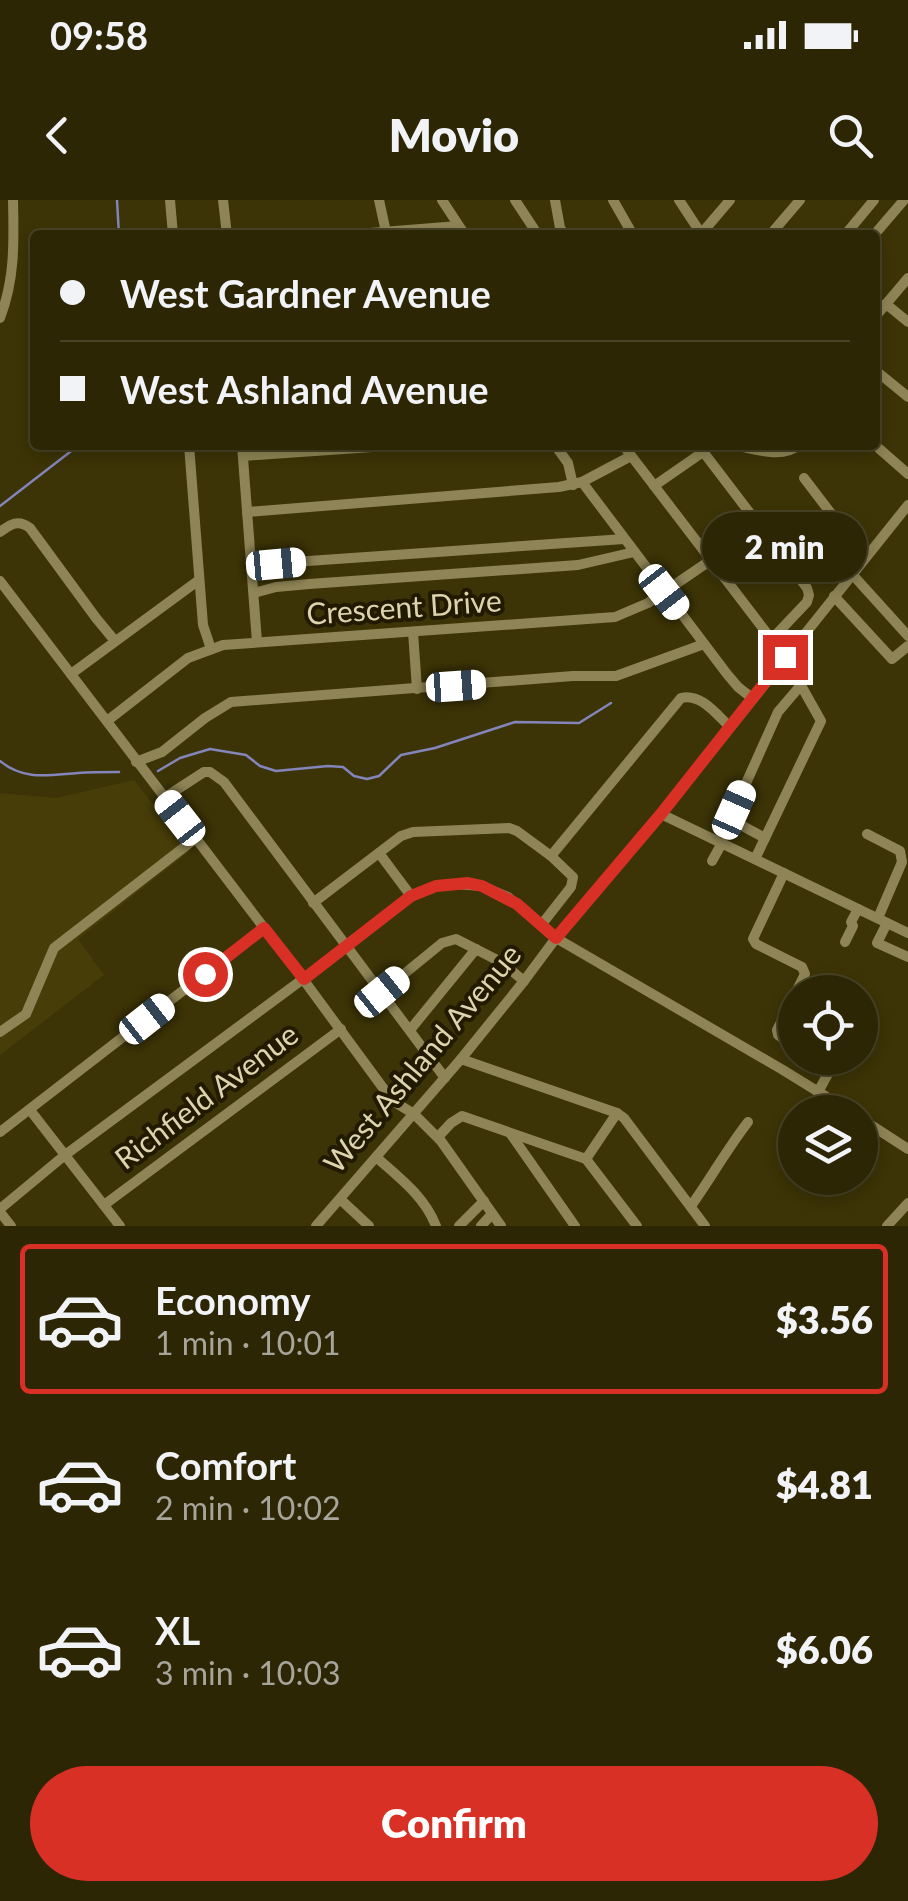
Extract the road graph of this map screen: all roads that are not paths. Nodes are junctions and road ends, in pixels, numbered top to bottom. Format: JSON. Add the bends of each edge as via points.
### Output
{"nodes":[{"id":1,"x":13,"y":200,"type":"edge"},
{"id":2,"x":170,"y":200,"type":"edge"},
{"id":3,"x":223,"y":200,"type":"edge"},
{"id":4,"x":379,"y":200,"type":"edge"},
{"id":5,"x":442,"y":200,"type":"edge"},
{"id":6,"x":515,"y":200,"type":"edge"},
{"id":7,"x":555,"y":200,"type":"edge"},
{"id":8,"x":613,"y":200,"type":"edge"},
{"id":9,"x":680,"y":200,"type":"edge"},
{"id":10,"x":730,"y":200,"type":"edge"},
{"id":11,"x":800,"y":200,"type":"edge"},
{"id":12,"x":874,"y":200,"type":"edge"},
{"id":13,"x":904,"y":200,"type":"edge"},
{"id":14,"x":173,"y":230,"type":"edge"},
{"id":15,"x":226,"y":230,"type":"edge"},
{"id":16,"x":386,"y":230,"type":"edge"},
{"id":17,"x":462,"y":230,"type":"edge"},
{"id":18,"x":535,"y":230,"type":"edge"},
{"id":19,"x":561,"y":230,"type":"edge"},
{"id":20,"x":630,"y":230,"type":"edge"},
{"id":21,"x":698,"y":230,"type":"edge"},
{"id":22,"x":705,"y":230,"type":"edge"},
{"id":23,"x":774,"y":230,"type":"edge"},
{"id":24,"x":849,"y":230,"type":"edge"},
{"id":25,"x":878,"y":230,"type":"edge"},
{"id":26,"x":908,"y":278,"type":"edge"},
{"id":27,"x":886,"y":304,"type":"junction"},
{"id":28,"x":880,"y":311,"type":"edge"},
{"id":29,"x":0,"y":318,"type":"edge"},
{"id":30,"x":908,"y":322,"type":"edge"},
{"id":31,"x":880,"y":374,"type":"edge"},
{"id":32,"x":908,"y":396,"type":"edge"},
{"id":33,"x":880,"y":449,"type":"edge"},
{"id":34,"x":189,"y":450,"type":"edge"},
{"id":35,"x":269,"y":450,"type":"edge"},
{"id":36,"x":559,"y":450,"type":"edge"},
{"id":37,"x":627,"y":450,"type":"edge"},
{"id":38,"x":698,"y":450,"type":"edge"},
{"id":39,"x":702,"y":450,"type":"edge"},
{"id":40,"x":768,"y":450,"type":"edge"},
{"id":41,"x":794,"y":450,"type":"edge"},
{"id":42,"x":242,"y":451,"type":"edge"},
{"id":43,"x":631,"y":456,"type":"junction"},
{"id":44,"x":908,"y":474,"type":"edge"},
{"id":45,"x":804,"y":478,"type":"dead end"},
{"id":46,"x":577,"y":484,"type":"junction"},
{"id":47,"x":654,"y":486,"type":"junction"},
{"id":48,"x":908,"y":504,"type":"edge"},
{"id":49,"x":248,"y":512,"type":"junction"},
{"id":50,"x":0,"y":532,"type":"edge"},
{"id":51,"x":624,"y":539,"type":"junction"},
{"id":52,"x":634,"y":552,"type":"junction"},
{"id":53,"x":866,"y":558,"type":"junction"},
{"id":54,"x":711,"y":560,"type":"junction"},
{"id":55,"x":252,"y":565,"type":"junction"},
{"id":56,"x":852,"y":574,"type":"junction"},
{"id":57,"x":199,"y":580,"type":"junction"},
{"id":58,"x":0,"y":581,"type":"edge"},
{"id":59,"x":664,"y":592,"type":"junction"},
{"id":60,"x":254,"y":593,"type":"junction"},
{"id":61,"x":834,"y":596,"type":"junction"},
{"id":62,"x":413,"y":632,"type":"junction"},
{"id":63,"x":908,"y":636,"type":"edge"},
{"id":64,"x":772,"y":640,"type":"junction"},
{"id":65,"x":116,"y":641,"type":"junction"},
{"id":66,"x":258,"y":642,"type":"junction"},
{"id":67,"x":704,"y":644,"type":"junction"},
{"id":68,"x":908,"y":646,"type":"edge"},
{"id":69,"x":211,"y":649,"type":"junction"},
{"id":70,"x":785,"y":657,"type":"junction"},
{"id":71,"x":72,"y":674,"type":"junction"},
{"id":72,"x":801,"y":686,"type":"junction"},
{"id":73,"x":418,"y":689,"type":"junction"},
{"id":74,"x":752,"y":698,"type":"junction"},
{"id":75,"x":106,"y":721,"type":"junction"},
{"id":76,"x":730,"y":727,"type":"junction"},
{"id":77,"x":136,"y":762,"type":"junction"},
{"id":78,"x":164,"y":798,"type":"junction"},
{"id":79,"x":661,"y":814,"type":"junction"},
{"id":80,"x":867,"y":834,"type":"dead end"},
{"id":81,"x":196,"y":838,"type":"junction"},
{"id":82,"x":765,"y":838,"type":"junction"},
{"id":83,"x":722,"y":843,"type":"junction"},
{"id":84,"x":379,"y":853,"type":"junction"},
{"id":85,"x":551,"y":856,"type":"junction"},
{"id":86,"x":755,"y":859,"type":"junction"},
{"id":87,"x":712,"y":862,"type":"dead end"},
{"id":88,"x":784,"y":873,"type":"junction"},
{"id":89,"x":411,"y":896,"type":"junction"},
{"id":90,"x":313,"y":903,"type":"junction"},
{"id":91,"x":858,"y":908,"type":"junction"},
{"id":92,"x":882,"y":920,"type":"junction"},
{"id":93,"x":542,"y":924,"type":"junction"},
{"id":94,"x":264,"y":928,"type":"junction"},
{"id":95,"x":908,"y":933,"type":"edge"},
{"id":96,"x":556,"y":938,"type":"junction"},
{"id":97,"x":845,"y":942,"type":"dead end"},
{"id":98,"x":346,"y":947,"type":"junction"},
{"id":99,"x":476,"y":949,"type":"junction"},
{"id":100,"x":908,"y":957,"type":"edge"},
{"id":101,"x":806,"y":975,"type":"edge"},
{"id":102,"x":304,"y":979,"type":"junction"},
{"id":103,"x":524,"y":981,"type":"junction"},
{"id":104,"x":382,"y":992,"type":"junction"},
{"id":105,"x":340,"y":1029,"type":"junction"},
{"id":106,"x":410,"y":1030,"type":"junction"},
{"id":107,"x":0,"y":1032,"type":"edge"},
{"id":108,"x":461,"y":1059,"type":"junction"},
{"id":109,"x":820,"y":1075,"type":"edge"},
{"id":110,"x":445,"y":1078,"type":"junction"},
{"id":111,"x":818,"y":1092,"type":"junction"},
{"id":112,"x":823,"y":1095,"type":"edge"},
{"id":113,"x":30,"y":1110,"type":"junction"},
{"id":114,"x":617,"y":1113,"type":"junction"},
{"id":115,"x":414,"y":1114,"type":"junction"},
{"id":116,"x":748,"y":1122,"type":"dead end"},
{"id":117,"x":878,"y":1129,"type":"edge"},
{"id":118,"x":0,"y":1132,"type":"edge"},
{"id":119,"x":509,"y":1132,"type":"junction"},
{"id":120,"x":438,"y":1137,"type":"junction"},
{"id":121,"x":908,"y":1148,"type":"edge"},
{"id":122,"x":65,"y":1155,"type":"junction"},
{"id":123,"x":376,"y":1157,"type":"junction"},
{"id":124,"x":586,"y":1159,"type":"junction"},
{"id":125,"x":340,"y":1199,"type":"junction"},
{"id":126,"x":484,"y":1201,"type":"junction"},
{"id":127,"x":908,"y":1202,"type":"edge"},
{"id":128,"x":104,"y":1206,"type":"junction"},
{"id":129,"x":691,"y":1206,"type":"junction"},
{"id":130,"x":492,"y":1214,"type":"junction"},
{"id":131,"x":3,"y":1216,"type":"edge"},
{"id":132,"x":120,"y":1226,"type":"edge"},
{"id":133,"x":316,"y":1226,"type":"edge"},
{"id":134,"x":369,"y":1226,"type":"edge"},
{"id":135,"x":436,"y":1226,"type":"edge"},
{"id":136,"x":458,"y":1226,"type":"edge"},
{"id":137,"x":480,"y":1226,"type":"edge"},
{"id":138,"x":501,"y":1226,"type":"edge"},
{"id":139,"x":575,"y":1226,"type":"edge"},
{"id":140,"x":637,"y":1226,"type":"edge"},
{"id":141,"x":706,"y":1226,"type":"edge"},
{"id":142,"x":888,"y":1226,"type":"edge"}],
"edges":[{"from":1,"to":29,"type":"street","via":[[14,261]]},
{"from":2,"to":14,"type":"street"},
{"from":3,"to":15,"type":"street"},
{"from":4,"to":16,"type":"street"},
{"from":5,"to":17,"type":"street"},
{"from":6,"to":18,"type":"street"},
{"from":7,"to":19,"type":"street"},
{"from":8,"to":20,"type":"street"},
{"from":9,"to":21,"type":"street"},
{"from":10,"to":22,"type":"street"},
{"from":11,"to":23,"type":"street"},
{"from":12,"to":24,"type":"street"},
{"from":13,"to":25,"type":"street"},
{"from":26,"to":27,"type":"street"},
{"from":27,"to":28,"type":"street"},
{"from":27,"to":30,"type":"street"},
{"from":31,"to":32,"type":"street"},
{"from":33,"to":44,"type":"street"},
{"from":34,"to":57,"type":"street"},
{"from":35,"to":42,"type":"street"},
{"from":36,"to":46,"type":"street"},
{"from":37,"to":43,"type":"street"},
{"from":38,"to":47,"type":"street"},
{"from":39,"to":64,"type":"street","via":[[807,588],[807,602]]},
{"from":40,"to":41,"type":"street"},
{"from":42,"to":49,"type":"street"},
{"from":43,"to":46,"type":"street"},
{"from":43,"to":47,"type":"street"},
{"from":45,"to":53,"type":"street"},
{"from":46,"to":49,"type":"street"},
{"from":46,"to":51,"type":"street"},
{"from":47,"to":54,"type":"street"},
{"from":48,"to":53,"type":"street","name":"West Ashland Avenue"},
{"from":49,"to":55,"type":"street"},
{"from":50,"to":65,"type":"street","via":[[16,522],[30,528]]},
{"from":51,"to":52,"type":"street"},
{"from":51,"to":55,"type":"street"},
{"from":52,"to":59,"type":"street"},
{"from":52,"to":60,"type":"street","via":[[578,565]]},
{"from":53,"to":56,"type":"street","name":"West Ashland Avenue"},
{"from":54,"to":59,"type":"street","name":"Crescent Drive"},
{"from":54,"to":64,"type":"street"},
{"from":55,"to":60,"type":"street"},
{"from":56,"to":61,"type":"street","name":"West Ashland Avenue"},
{"from":56,"to":63,"type":"street"},
{"from":57,"to":65,"type":"street"},
{"from":57,"to":69,"type":"street"},
{"from":58,"to":71,"type":"street"},
{"from":59,"to":62,"type":"street","name":"Crescent Drive","via":[[616,617]]},
{"from":59,"to":67,"type":"street"},
{"from":60,"to":66,"type":"street"},
{"from":61,"to":68,"type":"street","via":[[892,659]]},
{"from":61,"to":70,"type":"street","name":"West Ashland Avenue"},
{"from":62,"to":66,"type":"street","name":"Crescent Drive"},
{"from":62,"to":73,"type":"street"},
{"from":64,"to":70,"type":"street"},
{"from":65,"to":71,"type":"street"},
{"from":66,"to":69,"type":"street","name":"Crescent Drive"},
{"from":67,"to":73,"type":"street","via":[[608,677]]},
{"from":67,"to":74,"type":"street"},
{"from":69,"to":75,"type":"street","name":"Crescent Drive","via":[[188,658]]},
{"from":70,"to":72,"type":"street"},
{"from":70,"to":74,"type":"street","name":"West Ashland Avenue"},
{"from":71,"to":75,"type":"street"},
{"from":72,"to":82,"type":"street","via":[[821,721]]},
{"from":72,"to":82,"type":"street","via":[[778,712],[734,810],[737,823]]},
{"from":73,"to":77,"type":"street","via":[[231,702],[162,752]]},
{"from":74,"to":76,"type":"street","name":"West Ashland Avenue"},
{"from":75,"to":77,"type":"street"},
{"from":76,"to":79,"type":"street","name":"West Ashland Avenue"},
{"from":76,"to":85,"type":"street","via":[[700,700],[682,698]]},
{"from":77,"to":78,"type":"street"},
{"from":78,"to":81,"type":"street"},
{"from":78,"to":90,"type":"street","via":[[199,774],[217,776]]},
{"from":79,"to":83,"type":"street"},
{"from":79,"to":96,"type":"street","name":"West Ashland Avenue"},
{"from":80,"to":92,"type":"street","via":[[900,851],[902,862]]},
{"from":81,"to":94,"type":"street"},
{"from":81,"to":107,"type":"street","via":[[54,948],[26,1014]]},
{"from":82,"to":86,"type":"street"},
{"from":83,"to":86,"type":"street"},
{"from":83,"to":87,"type":"street"},
{"from":84,"to":85,"type":"street","via":[[406,833],[502,828]]},
{"from":84,"to":89,"type":"street"},
{"from":84,"to":90,"type":"street"},
{"from":85,"to":93,"type":"street","via":[[573,882]]},
{"from":86,"to":88,"type":"street"},
{"from":88,"to":91,"type":"street"},
{"from":88,"to":101,"type":"street","via":[[752,939]]},
{"from":89,"to":93,"type":"street","via":[[468,883],[508,897]]},
{"from":89,"to":98,"type":"street"},
{"from":90,"to":98,"type":"street"},
{"from":91,"to":92,"type":"street"},
{"from":91,"to":97,"type":"street"},
{"from":92,"to":95,"type":"street"},
{"from":92,"to":100,"type":"street","via":[[877,942]]},
{"from":93,"to":96,"type":"street"},
{"from":94,"to":102,"type":"street"},
{"from":94,"to":113,"type":"street"},
{"from":96,"to":103,"type":"street","name":"West Ashland Avenue"},
{"from":96,"to":111,"type":"street"},
{"from":98,"to":102,"type":"street"},
{"from":98,"to":104,"type":"street"},
{"from":99,"to":103,"type":"street"},
{"from":99,"to":104,"type":"street","via":[[449,940]]},
{"from":99,"to":106,"type":"street"},
{"from":102,"to":105,"type":"street"},
{"from":102,"to":122,"type":"street"},
{"from":103,"to":108,"type":"street","name":"West Ashland Avenue"},
{"from":104,"to":106,"type":"street"},
{"from":105,"to":115,"type":"street","via":[[393,1101]]},
{"from":105,"to":128,"type":"street","name":"Richfield Avenue"},
{"from":106,"to":110,"type":"street"},
{"from":108,"to":110,"type":"street","name":"West Ashland Avenue"},
{"from":108,"to":114,"type":"street"},
{"from":109,"to":111,"type":"street"},
{"from":110,"to":115,"type":"street","name":"West Ashland Avenue"},
{"from":111,"to":112,"type":"street"},
{"from":113,"to":118,"type":"street"},
{"from":113,"to":122,"type":"street"},
{"from":114,"to":124,"type":"street"},
{"from":114,"to":129,"type":"street"},
{"from":115,"to":120,"type":"street"},
{"from":115,"to":123,"type":"street","name":"West Ashland Avenue"},
{"from":116,"to":129,"type":"street"},
{"from":117,"to":121,"type":"street"},
{"from":119,"to":120,"type":"street","via":[[462,1116]]},
{"from":119,"to":124,"type":"street"},
{"from":119,"to":139,"type":"street"},
{"from":120,"to":126,"type":"street"},
{"from":122,"to":128,"type":"street"},
{"from":122,"to":131,"type":"street"},
{"from":123,"to":125,"type":"street","name":"West Ashland Avenue"},
{"from":123,"to":135,"type":"street","via":[[417,1194]]},
{"from":124,"to":140,"type":"street"},
{"from":125,"to":133,"type":"street","name":"West Ashland Avenue"},
{"from":125,"to":134,"type":"street"},
{"from":126,"to":130,"type":"street"},
{"from":126,"to":136,"type":"street"},
{"from":127,"to":142,"type":"street"},
{"from":128,"to":132,"type":"street"},
{"from":129,"to":141,"type":"street"},
{"from":130,"to":137,"type":"street"},
{"from":130,"to":138,"type":"street"}]}
